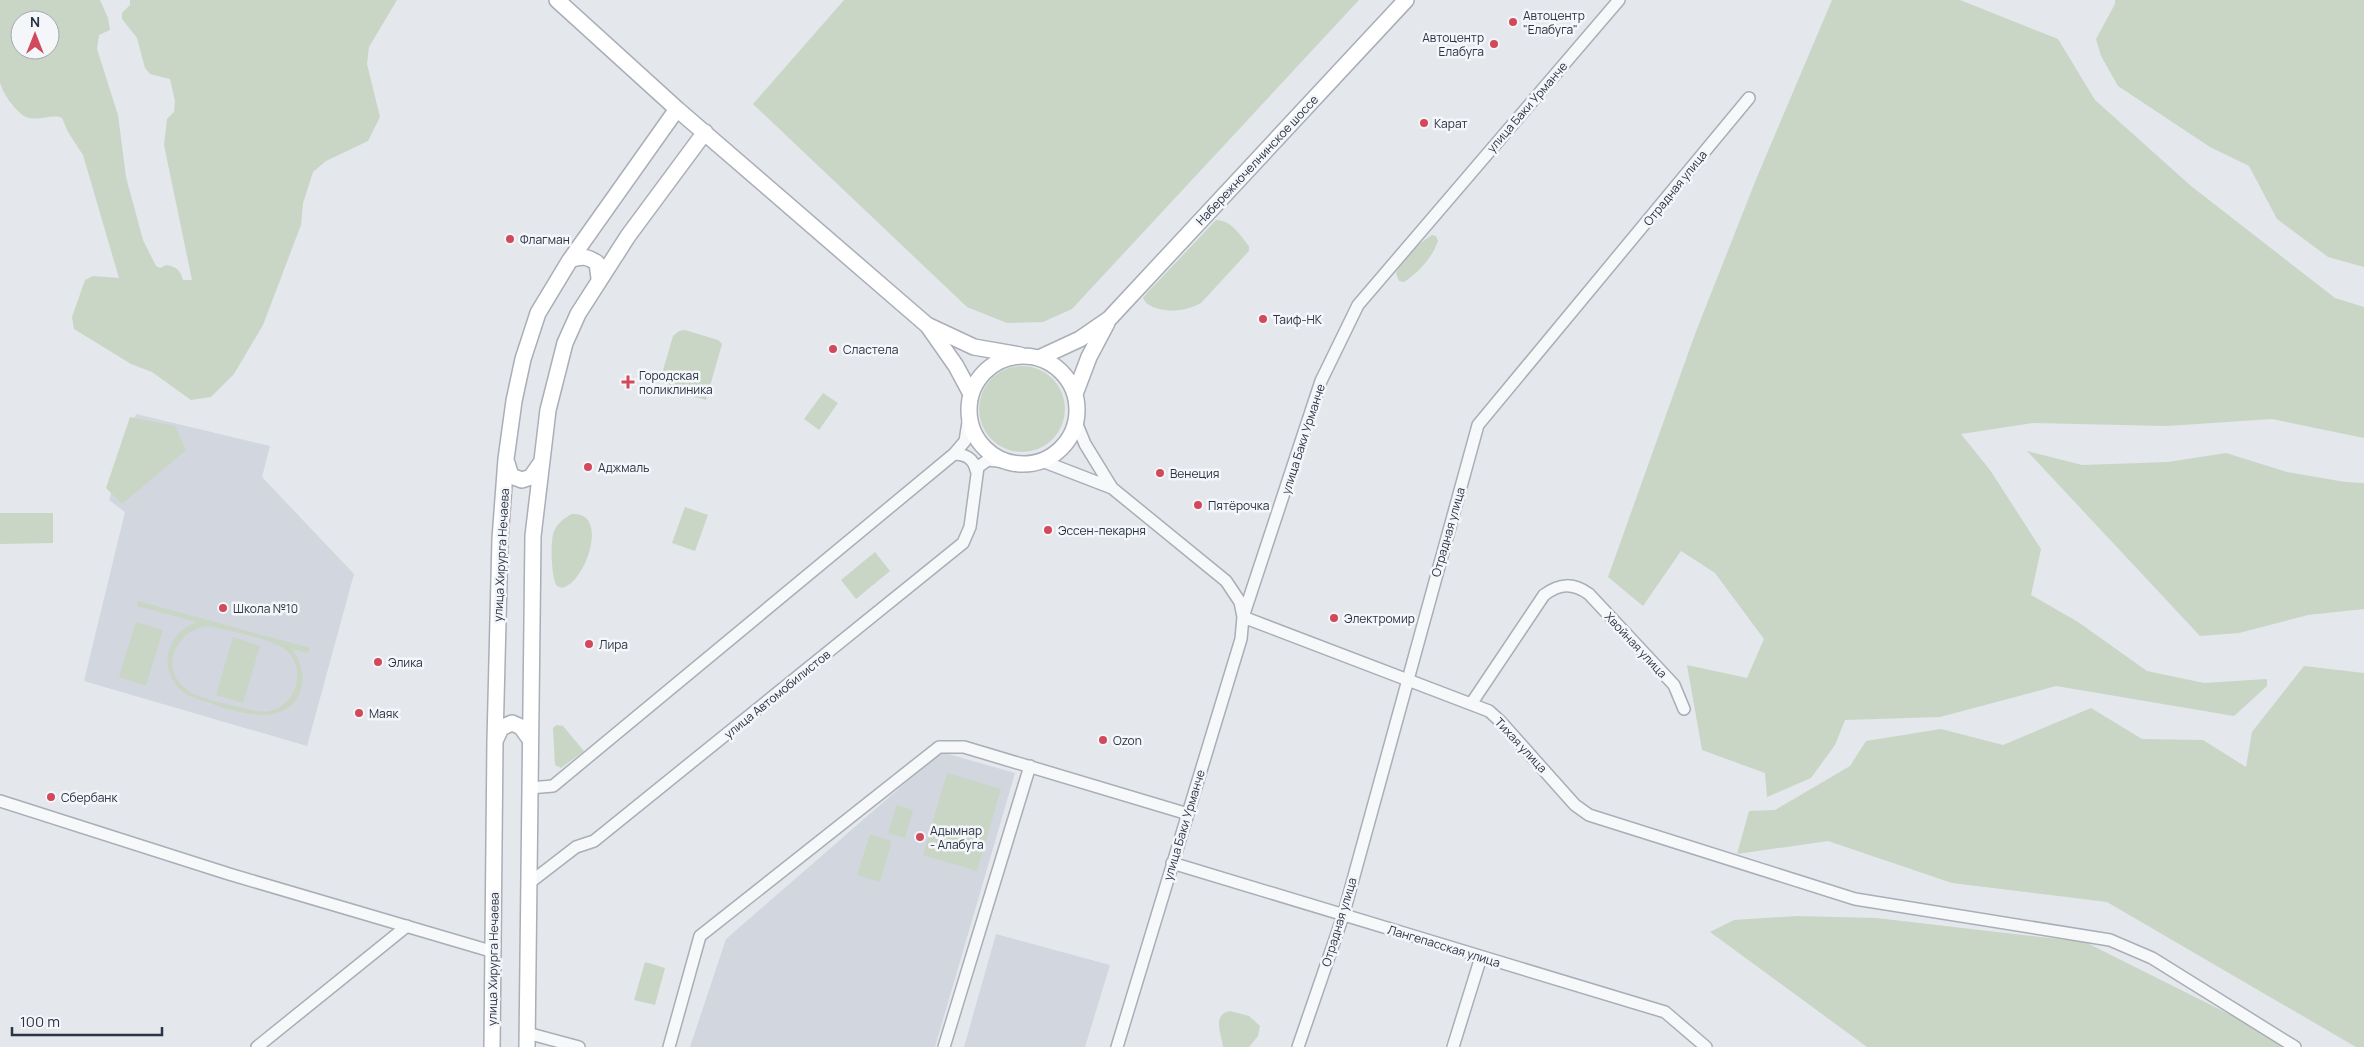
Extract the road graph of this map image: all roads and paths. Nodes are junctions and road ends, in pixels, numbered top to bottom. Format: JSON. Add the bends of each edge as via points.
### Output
{"nodes":[{"id":1,"x":557,"y":0,"type":"edge"},
{"id":2,"x":1406,"y":0,"type":"edge"},
{"id":3,"x":1619,"y":0,"type":"edge"},
{"id":4,"x":1749,"y":98,"type":"dead end"},
{"id":5,"x":678,"y":109,"type":"junction"},
{"id":6,"x":705,"y":132,"type":"junction"},
{"id":7,"x":570,"y":260,"type":"junction"},
{"id":8,"x":600,"y":278,"type":"junction"},
{"id":9,"x":1109,"y":319,"type":"junction"},
{"id":10,"x":927,"y":325,"type":"junction"},
{"id":11,"x":1020,"y":355,"type":"junction"},
{"id":12,"x":1039,"y":358,"type":"junction"},
{"id":13,"x":971,"y":394,"type":"junction"},
{"id":14,"x":1075,"y":394,"type":"junction"},
{"id":15,"x":969,"y":416,"type":"junction"},
{"id":16,"x":1076,"y":422,"type":"junction"},
{"id":17,"x":954,"y":454,"type":"junction"},
{"id":18,"x":506,"y":459,"type":"junction"},
{"id":19,"x":1042,"y":461,"type":"junction"},
{"id":20,"x":1015,"y":463,"type":"junction"},
{"id":21,"x":540,"y":464,"type":"junction"},
{"id":22,"x":976,"y":470,"type":"junction"},
{"id":23,"x":1112,"y":488,"type":"junction"},
{"id":24,"x":1243,"y":616,"type":"junction"},
{"id":25,"x":1406,"y":679,"type":"junction"},
{"id":26,"x":1472,"y":704,"type":"junction"},
{"id":27,"x":1684,"y":709,"type":"dead end"},
{"id":28,"x":529,"y":738,"type":"junction"},
{"id":29,"x":495,"y":741,"type":"junction"},
{"id":30,"x":1030,"y":766,"type":"junction"},
{"id":31,"x":529,"y":788,"type":"junction"},
{"id":32,"x":0,"y":801,"type":"edge"},
{"id":33,"x":1188,"y":814,"type":"junction"},
{"id":34,"x":1172,"y":863,"type":"junction"},
{"id":35,"x":528,"y":884,"type":"junction"},
{"id":36,"x":1343,"y":916,"type":"junction"},
{"id":37,"x":407,"y":926,"type":"junction"},
{"id":38,"x":494,"y":952,"type":"junction"},
{"id":39,"x":1481,"y":957,"type":"junction"},
{"id":40,"x":527,"y":1040,"type":"edge"},
{"id":41,"x":257,"y":1047,"type":"edge"},
{"id":42,"x":492,"y":1047,"type":"edge"},
{"id":43,"x":579,"y":1047,"type":"edge"},
{"id":44,"x":669,"y":1047,"type":"edge"},
{"id":45,"x":944,"y":1047,"type":"edge"},
{"id":46,"x":1117,"y":1047,"type":"edge"},
{"id":47,"x":1298,"y":1047,"type":"edge"},
{"id":48,"x":1453,"y":1047,"type":"edge"},
{"id":49,"x":1706,"y":1047,"type":"edge"},
{"id":50,"x":2295,"y":1047,"type":"edge"}],
"edges":[{"from":1,"to":5,"type":"main road"},
{"from":2,"to":9,"type":"main road","name":"Набережночелнинское шоссе"},
{"from":3,"to":24,"type":"street","name":"улица Баки Урманче","via":[[1358,305],[1321,381]]},
{"from":4,"to":25,"type":"street","name":"Отрадная улица","via":[[1478,425]]},
{"from":5,"to":6,"type":"main road"},
{"from":5,"to":7,"type":"main road","name":"улица Хирурга Нечаева"},
{"from":6,"to":8,"type":"main road"},
{"from":6,"to":10,"type":"main road"},
{"from":7,"to":8,"type":"main road","via":[[588,257],[597,263]]},
{"from":7,"to":18,"type":"main road","name":"улица Хирурга Нечаева","via":[[538,313],[531,333],[514,401]]},
{"from":8,"to":21,"type":"main road","via":[[565,343],[548,410]]},
{"from":9,"to":12,"type":"main road","name":"Набережночелнинское шоссе","via":[[1080,340]]},
{"from":9,"to":14,"type":"main road","name":"Набережночелнинское шоссе","via":[[1089,357]]},
{"from":10,"to":11,"type":"main road","via":[[974,347]]},
{"from":10,"to":13,"type":"main road"},
{"from":11,"to":12,"type":"main road"},
{"from":11,"to":13,"type":"main road","via":[[995,363],[984,372]]},
{"from":12,"to":14,"type":"main road","via":[[1062,371]]},
{"from":13,"to":15,"type":"main road"},
{"from":14,"to":16,"type":"main road"},
{"from":15,"to":17,"type":"street","via":[[965,441]]},
{"from":15,"to":20,"type":"main road","via":[[984,448]]},
{"from":16,"to":19,"type":"main road","via":[[1064,446]]},
{"from":16,"to":23,"type":"street","via":[[1085,444]]},
{"from":17,"to":22,"type":"street","via":[[962,454],[971,460]]},
{"from":17,"to":31,"type":"street","via":[[554,786]]},
{"from":18,"to":21,"type":"main road","via":[[511,476],[522,480],[531,477]]},
{"from":18,"to":29,"type":"main road","name":"улица Хирурга Нечаева","via":[[500,539]]},
{"from":19,"to":20,"type":"main road"},
{"from":19,"to":23,"type":"street"},
{"from":20,"to":22,"type":"street","via":[[988,460]]},
{"from":21,"to":28,"type":"main road","via":[[533,536]]},
{"from":22,"to":35,"type":"street","name":"улица Автомобилистов","via":[[970,527],[963,543],[594,840],[576,847]]},
{"from":23,"to":24,"type":"street","via":[[1226,581],[1240,602]]},
{"from":24,"to":25,"type":"street","name":"Тихая улица"},
{"from":24,"to":33,"type":"street","name":"улица Баки Урманче","via":[[1241,639]]},
{"from":25,"to":26,"type":"street","name":"Тихая улица"},
{"from":25,"to":36,"type":"street","name":"Отрадная улица"},
{"from":26,"to":27,"type":"street","name":"Хвойная улица","via":[[1544,595],[1562,585],[1580,588],[1589,594],[1674,685]]},
{"from":26,"to":50,"type":"street","name":"Тихая улица","via":[[1489,711],[1500,721],[1575,805],[1589,815],[1855,898],[2110,940],[2152,958]]},
{"from":28,"to":29,"type":"main road","via":[[521,727],[512,723],[501,728]]},
{"from":28,"to":31,"type":"main road"},
{"from":29,"to":38,"type":"main road","name":"улица Хирурга Нечаева"},
{"from":30,"to":33,"type":"street"},
{"from":30,"to":44,"type":"street","via":[[964,747],[939,747],[700,936]]},
{"from":30,"to":45,"type":"street"},
{"from":31,"to":35,"type":"main road"},
{"from":32,"to":37,"type":"street","via":[[229,874]]},
{"from":33,"to":34,"type":"street","name":"улица Баки Урманче"},
{"from":34,"to":36,"type":"street","name":"Лангепасская улица"},
{"from":34,"to":46,"type":"street","name":"улица Баки Урманче"},
{"from":35,"to":40,"type":"main road"},
{"from":36,"to":39,"type":"street","name":"Лангепасская улица"},
{"from":36,"to":47,"type":"street","name":"Отрадная улица"},
{"from":37,"to":38,"type":"street"},
{"from":37,"to":41,"type":"street"},
{"from":38,"to":42,"type":"main road","name":"улица Хирурга Нечаева"},
{"from":39,"to":48,"type":"street"},
{"from":39,"to":49,"type":"street","name":"Лангепасская улица","via":[[1665,1012]]},
{"from":40,"to":43,"type":"street"}]}
